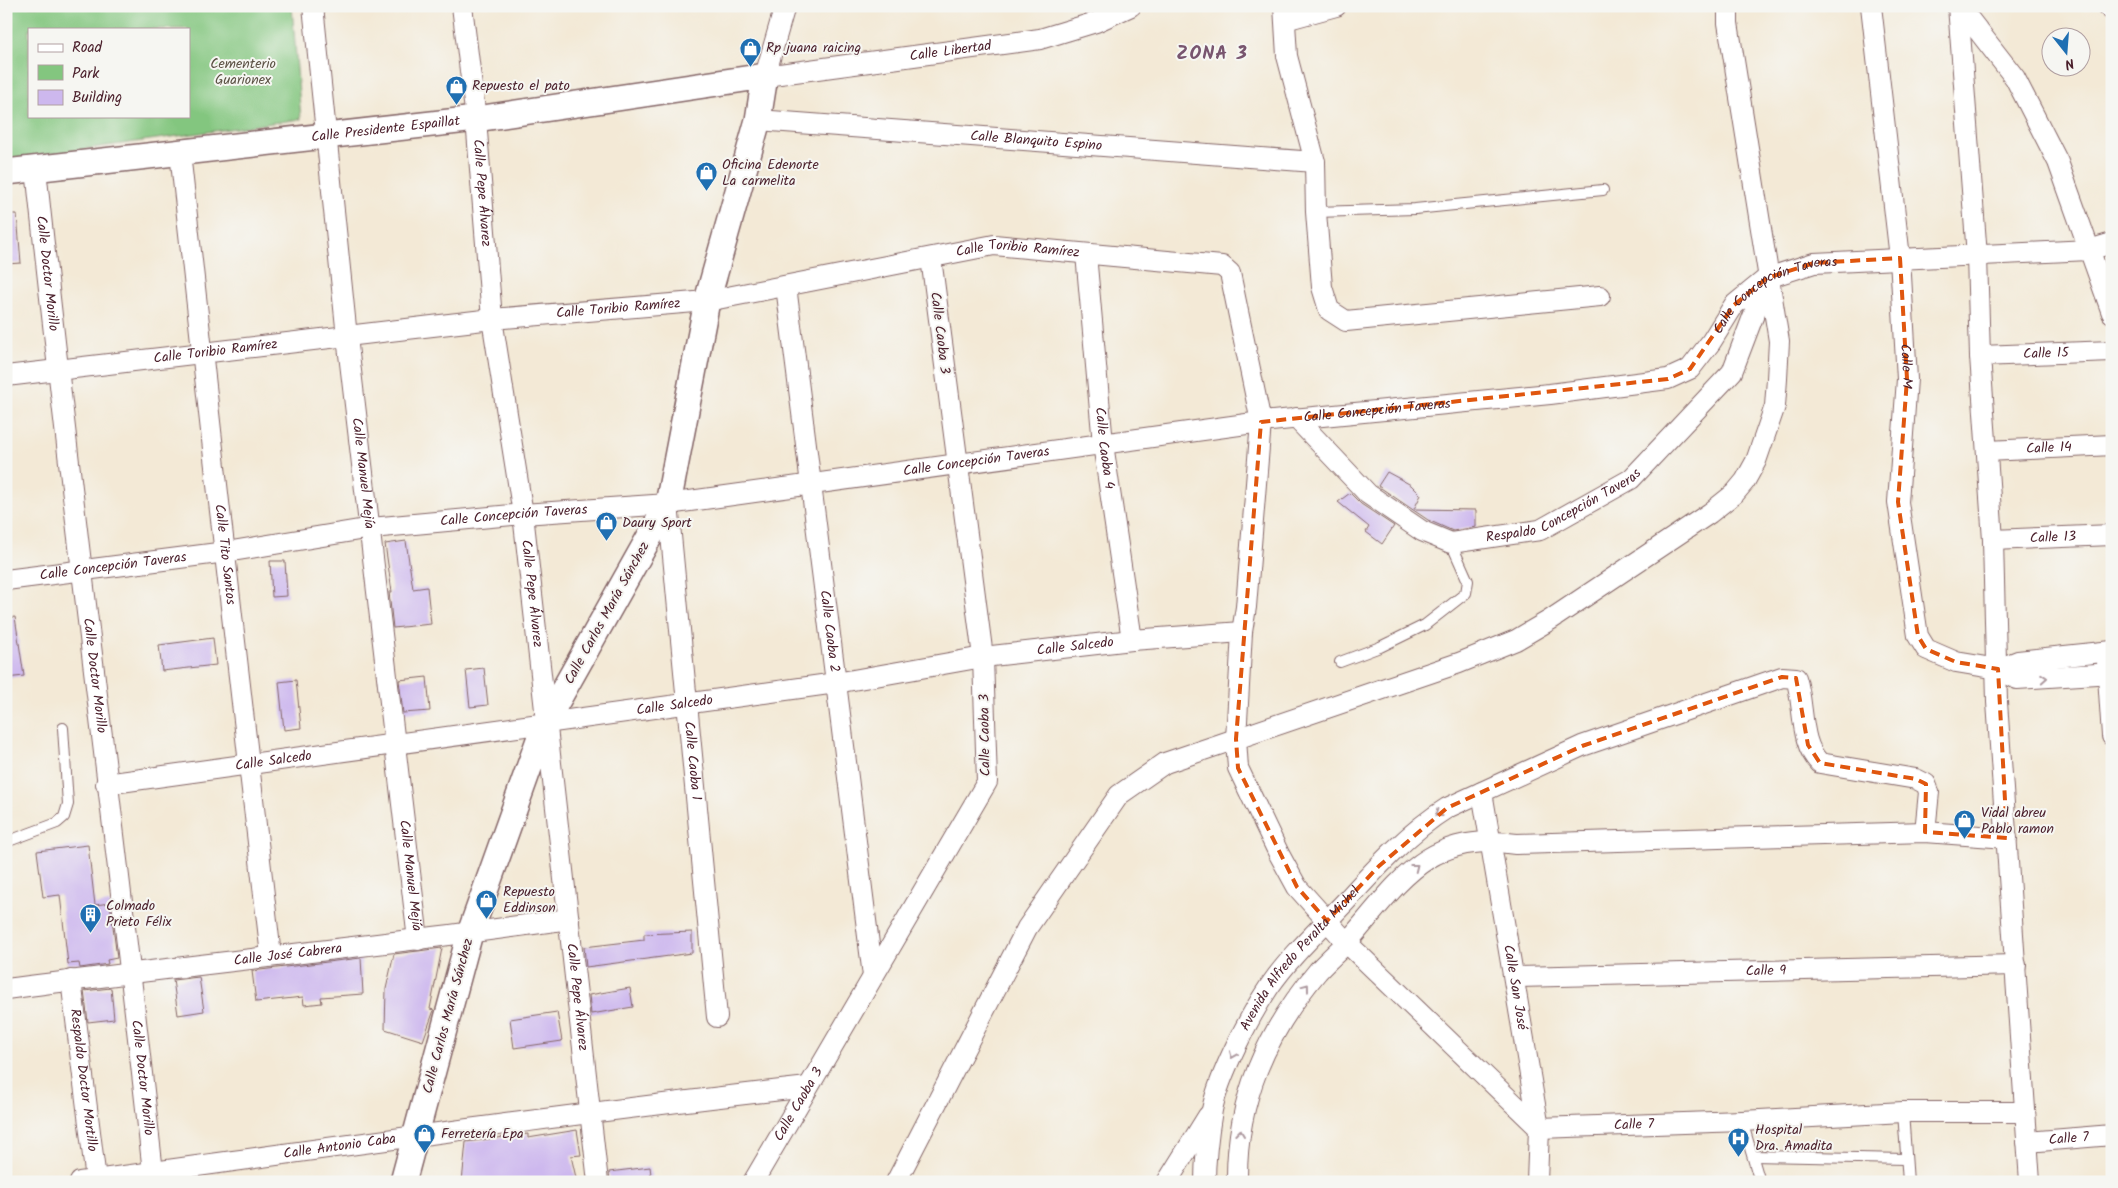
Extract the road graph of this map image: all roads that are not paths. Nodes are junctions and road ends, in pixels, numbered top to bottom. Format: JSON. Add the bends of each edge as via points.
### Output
{"nodes":[{"id":1,"x":313,"y":6,"type":"edge"},
{"id":2,"x":462,"y":6,"type":"edge"},
{"id":3,"x":785,"y":6,"type":"edge"},
{"id":4,"x":1131,"y":6,"type":"edge"},
{"id":5,"x":1336,"y":6,"type":"edge"},
{"id":6,"x":1728,"y":6,"type":"edge"},
{"id":7,"x":1871,"y":6,"type":"edge"},
{"id":8,"x":1959,"y":6,"type":"edge"},
{"id":9,"x":2107,"y":6,"type":"edge"},
{"id":10,"x":2112,"y":10,"type":"edge"},
{"id":11,"x":1284,"y":13,"type":"edge"},
{"id":12,"x":766,"y":76,"type":"junction"},
{"id":13,"x":476,"y":119,"type":"junction"},
{"id":14,"x":758,"y":120,"type":"junction"},
{"id":15,"x":325,"y":137,"type":"junction"},
{"id":16,"x":180,"y":153,"type":"junction"},
{"id":17,"x":1315,"y":162,"type":"junction"},
{"id":18,"x":36,"y":170,"type":"junction"},
{"id":19,"x":6,"y":172,"type":"edge"},
{"id":20,"x":1603,"y":190,"type":"dead end"},
{"id":21,"x":1316,"y":212,"type":"junction"},
{"id":22,"x":2112,"y":243,"type":"edge"},
{"id":23,"x":2089,"y":250,"type":"junction"},
{"id":24,"x":1086,"y":254,"type":"junction"},
{"id":25,"x":1977,"y":256,"type":"junction"},
{"id":26,"x":931,"y":258,"type":"junction"},
{"id":27,"x":1900,"y":258,"type":"junction"},
{"id":28,"x":1768,"y":278,"type":"junction"},
{"id":29,"x":786,"y":286,"type":"junction"},
{"id":30,"x":1600,"y":296,"type":"dead end"},
{"id":31,"x":707,"y":301,"type":"junction"},
{"id":32,"x":2112,"y":313,"type":"edge"},
{"id":33,"x":492,"y":319,"type":"junction"},
{"id":34,"x":347,"y":337,"type":"junction"},
{"id":35,"x":2112,"y":351,"type":"edge"},
{"id":36,"x":200,"y":352,"type":"junction"},
{"id":37,"x":1980,"y":356,"type":"junction"},
{"id":38,"x":56,"y":369,"type":"junction"},
{"id":39,"x":6,"y":376,"type":"edge"},
{"id":40,"x":1296,"y":418,"type":"junction"},
{"id":41,"x":1261,"y":422,"type":"junction"},
{"id":42,"x":1102,"y":444,"type":"junction"},
{"id":43,"x":2112,"y":445,"type":"edge"},
{"id":44,"x":1987,"y":451,"type":"junction"},
{"id":45,"x":957,"y":465,"type":"junction"},
{"id":46,"x":812,"y":486,"type":"junction"},
{"id":47,"x":668,"y":504,"type":"junction"},
{"id":48,"x":523,"y":514,"type":"junction"},
{"id":49,"x":371,"y":528,"type":"junction"},
{"id":50,"x":2112,"y":535,"type":"edge"},
{"id":51,"x":1994,"y":540,"type":"junction"},
{"id":52,"x":1451,"y":543,"type":"junction"},
{"id":53,"x":226,"y":552,"type":"junction"},
{"id":54,"x":83,"y":571,"type":"junction"},
{"id":55,"x":6,"y":580,"type":"edge"},
{"id":56,"x":1242,"y":632,"type":"junction"},
{"id":57,"x":1132,"y":640,"type":"junction"},
{"id":58,"x":2109,"y":651,"type":"edge"},
{"id":59,"x":983,"y":657,"type":"junction"},
{"id":60,"x":1340,"y":662,"type":"dead end"},
{"id":61,"x":1998,"y":669,"type":"junction"},
{"id":62,"x":2110,"y":674,"type":"edge"},
{"id":63,"x":836,"y":683,"type":"junction"},
{"id":64,"x":688,"y":703,"type":"junction"},
{"id":65,"x":545,"y":723,"type":"junction"},
{"id":66,"x":63,"y":728,"type":"dead end"},
{"id":67,"x":2112,"y":736,"type":"edge"},
{"id":68,"x":1236,"y":739,"type":"junction"},
{"id":69,"x":396,"y":744,"type":"junction"},
{"id":70,"x":250,"y":764,"type":"junction"},
{"id":71,"x":106,"y":784,"type":"junction"},
{"id":72,"x":1482,"y":792,"type":"junction"},
{"id":73,"x":1925,"y":832,"type":"junction"},
{"id":74,"x":2007,"y":838,"type":"junction"},
{"id":75,"x":1492,"y":840,"type":"junction"},
{"id":76,"x":6,"y":842,"type":"edge"},
{"id":77,"x":568,"y":919,"type":"junction"},
{"id":78,"x":1327,"y":922,"type":"junction"},
{"id":79,"x":470,"y":933,"type":"junction"},
{"id":80,"x":418,"y":940,"type":"junction"},
{"id":81,"x":1347,"y":943,"type":"junction"},
{"id":82,"x":271,"y":956,"type":"junction"},
{"id":83,"x":2016,"y":965,"type":"junction"},
{"id":84,"x":129,"y":972,"type":"junction"},
{"id":85,"x":873,"y":976,"type":"junction"},
{"id":86,"x":1515,"y":977,"type":"junction"},
{"id":87,"x":71,"y":980,"type":"junction"},
{"id":88,"x":6,"y":989,"type":"edge"},
{"id":89,"x":716,"y":1017,"type":"dead end"},
{"id":90,"x":808,"y":1087,"type":"junction"},
{"id":91,"x":1212,"y":1109,"type":"junction"},
{"id":92,"x":590,"y":1111,"type":"junction"},
{"id":93,"x":1903,"y":1112,"type":"junction"},
{"id":94,"x":2024,"y":1112,"type":"junction"},
{"id":95,"x":1742,"y":1121,"type":"junction"},
{"id":96,"x":1540,"y":1128,"type":"junction"},
{"id":97,"x":2112,"y":1135,"type":"edge"},
{"id":98,"x":415,"y":1138,"type":"junction"},
{"id":99,"x":2027,"y":1142,"type":"junction"},
{"id":100,"x":1754,"y":1156,"type":"junction"},
{"id":101,"x":1906,"y":1159,"type":"junction"},
{"id":102,"x":153,"y":1177,"type":"edge"},
{"id":103,"x":88,"y":1181,"type":"edge"},
{"id":104,"x":403,"y":1182,"type":"edge"},
{"id":105,"x":598,"y":1182,"type":"edge"},
{"id":106,"x":753,"y":1182,"type":"edge"},
{"id":107,"x":896,"y":1182,"type":"edge"},
{"id":108,"x":1167,"y":1182,"type":"edge"},
{"id":109,"x":1205,"y":1182,"type":"edge"},
{"id":110,"x":1237,"y":1182,"type":"edge"},
{"id":111,"x":1537,"y":1182,"type":"edge"},
{"id":112,"x":1760,"y":1182,"type":"edge"},
{"id":113,"x":1908,"y":1182,"type":"edge"},
{"id":114,"x":2030,"y":1182,"type":"edge"}],
"edges":[{"from":1,"to":15,"type":"street","name":"Calle Manuel Mejía"},
{"from":2,"to":13,"type":"street","name":"Calle Pepe Álvarez"},
{"from":3,"to":12,"type":"street","name":"Calle Carlos María Sánchez"},
{"from":4,"to":12,"type":"street","name":"Calle Libertad","via":[[1096,22],[1040,39]]},
{"from":5,"to":11,"type":"street"},
{"from":6,"to":28,"type":"street"},
{"from":7,"to":27,"type":"street","name":"Calle M"},
{"from":8,"to":23,"type":"street","via":[[2015,78],[2058,162]]},
{"from":8,"to":25,"type":"street"},
{"from":9,"to":10,"type":"street"},
{"from":11,"to":17,"type":"street","via":[[1286,56]]},
{"from":12,"to":13,"type":"street","name":"Calle Presidente Espaillat"},
{"from":12,"to":14,"type":"street","name":"Calle Carlos María Sánchez"},
{"from":13,"to":15,"type":"street","name":"Calle Presidente Espaillat"},
{"from":13,"to":33,"type":"street","name":"Calle Pepe Álvarez"},
{"from":14,"to":17,"type":"street","name":"Calle Blanquito Espino"},
{"from":14,"to":31,"type":"street","name":"Calle Carlos María Sánchez"},
{"from":15,"to":16,"type":"street","name":"Calle Presidente Espaillat"},
{"from":15,"to":34,"type":"street","name":"Calle Manuel Mejía"},
{"from":16,"to":18,"type":"street","name":"Calle Presidente Espaillat"},
{"from":16,"to":36,"type":"street","name":"Calle Tito Santos"},
{"from":17,"to":21,"type":"street"},
{"from":18,"to":19,"type":"street","name":"Calle Presidente Espaillat"},
{"from":18,"to":38,"type":"street","name":"Calle Doctor Morillo"},
{"from":20,"to":21,"type":"lane","via":[[1415,209]]},
{"from":21,"to":30,"type":"street","via":[[1322,287],[1329,310],[1346,321]]},
{"from":22,"to":23,"type":"street","name":"Calle Concepción Taveras"},
{"from":23,"to":25,"type":"street","name":"Calle Concepción Taveras"},
{"from":23,"to":32,"type":"street"},
{"from":24,"to":26,"type":"street","name":"Calle Toribio Ramírez","via":[[994,245]]},
{"from":24,"to":41,"type":"street","name":"Calle Toribio Ramírez","via":[[1226,268],[1230,273]]},
{"from":24,"to":42,"type":"street","name":"Calle Caoba 4"},
{"from":25,"to":27,"type":"street","name":"Calle Concepción Taveras"},
{"from":25,"to":37,"type":"street"},
{"from":26,"to":29,"type":"street","name":"Calle Toribio Ramírez"},
{"from":26,"to":45,"type":"street","name":"Calle Caoba 3"},
{"from":27,"to":28,"type":"street","name":"Calle Concepción Taveras","via":[[1814,263]]},
{"from":27,"to":61,"type":"street","name":"Calle M","via":[[1907,379],[1898,502],[1918,636],[1926,649],[1956,662]]},
{"from":28,"to":40,"type":"street","name":"Calle Concepción Taveras","via":[[1734,305],[1690,369],[1668,379],[1550,394]]},
{"from":28,"to":52,"type":"street","name":"Respaldo Concepción Taveras","via":[[1732,372],[1631,479],[1540,530]]},
{"from":28,"to":68,"type":"street","via":[[1779,341],[1775,406],[1756,461],[1735,493],[1710,513],[1516,640],[1459,663]]},
{"from":29,"to":31,"type":"street","name":"Calle Toribio Ramírez"},
{"from":29,"to":46,"type":"street","name":"Calle Caoba 2"},
{"from":31,"to":33,"type":"street","name":"Calle Toribio Ramírez"},
{"from":31,"to":47,"type":"street","name":"Calle Carlos María Sánchez"},
{"from":33,"to":34,"type":"street","name":"Calle Toribio Ramírez"},
{"from":33,"to":48,"type":"street","name":"Calle Pepe Álvarez"},
{"from":34,"to":36,"type":"street","name":"Calle Toribio Ramírez"},
{"from":34,"to":49,"type":"street","name":"Calle Manuel Mejía"},
{"from":35,"to":37,"type":"street","name":"Calle 15"},
{"from":36,"to":38,"type":"street","name":"Calle Toribio Ramírez"},
{"from":36,"to":53,"type":"street","name":"Calle Tito Santos"},
{"from":37,"to":44,"type":"street"},
{"from":38,"to":39,"type":"street","name":"Calle Toribio Ramírez"},
{"from":38,"to":54,"type":"street","name":"Calle Doctor Morillo"},
{"from":40,"to":41,"type":"street","name":"Calle Concepción Taveras"},
{"from":40,"to":52,"type":"street","via":[[1368,494],[1422,531]]},
{"from":41,"to":42,"type":"street","name":"Calle Concepción Taveras"},
{"from":41,"to":56,"type":"street"},
{"from":42,"to":45,"type":"street","name":"Calle Concepción Taveras"},
{"from":42,"to":57,"type":"street","name":"Calle Caoba 4"},
{"from":43,"to":44,"type":"street","name":"Calle 14"},
{"from":44,"to":51,"type":"street"},
{"from":45,"to":46,"type":"street","name":"Calle Concepción Taveras"},
{"from":45,"to":59,"type":"street","name":"Calle Caoba 3"},
{"from":46,"to":47,"type":"street","name":"Calle Concepción Taveras"},
{"from":46,"to":63,"type":"street","name":"Calle Caoba 2"},
{"from":47,"to":48,"type":"street","name":"Calle Concepción Taveras"},
{"from":47,"to":64,"type":"street","name":"Calle Caoba 1"},
{"from":47,"to":65,"type":"street","name":"Calle Carlos María Sánchez"},
{"from":48,"to":49,"type":"street","name":"Calle Concepción Taveras"},
{"from":48,"to":65,"type":"street","name":"Calle Pepe Álvarez"},
{"from":49,"to":53,"type":"street","name":"Calle Concepción Taveras"},
{"from":49,"to":69,"type":"street","name":"Calle Manuel Mejía"},
{"from":50,"to":51,"type":"street","name":"Calle 13"},
{"from":51,"to":61,"type":"street"},
{"from":52,"to":60,"type":"lane","via":[[1468,581],[1466,594],[1425,625]]},
{"from":53,"to":54,"type":"street","name":"Calle Concepción Taveras"},
{"from":53,"to":70,"type":"street","name":"Calle Tito Santos"},
{"from":54,"to":55,"type":"street","name":"Calle Concepción Taveras"},
{"from":54,"to":71,"type":"street","name":"Calle Doctor Morillo"},
{"from":56,"to":57,"type":"street","name":"Calle Salcedo"},
{"from":56,"to":68,"type":"street"},
{"from":57,"to":59,"type":"street","name":"Calle Salcedo"},
{"from":58,"to":61,"type":"street","via":[[2018,660]]},
{"from":58,"to":62,"type":"street"},
{"from":59,"to":63,"type":"street","name":"Calle Salcedo"},
{"from":59,"to":85,"type":"street","name":"Calle Caoba 3","via":[[987,782]]},
{"from":61,"to":62,"type":"street","name":"Calle M","one_way":true,"via":[[2017,679]]},
{"from":61,"to":74,"type":"street","via":[[1997,702]]},
{"from":62,"to":67,"type":"street"},
{"from":63,"to":64,"type":"street","name":"Calle Salcedo"},
{"from":63,"to":85,"type":"street","name":"Calle Caoba 2"},
{"from":64,"to":65,"type":"street","name":"Calle Salcedo"},
{"from":64,"to":89,"type":"street","name":"Calle Caoba 1"},
{"from":65,"to":69,"type":"street","name":"Calle Salcedo"},
{"from":65,"to":77,"type":"street","name":"Calle Pepe Álvarez"},
{"from":65,"to":79,"type":"street","name":"Calle Carlos María Sánchez"},
{"from":66,"to":76,"type":"lane","via":[[68,804],[64,817],[57,823]]},
{"from":68,"to":78,"type":"street","via":[[1238,768],[1263,823],[1298,887]]},
{"from":68,"to":107,"type":"street","via":[[1166,763],[1119,795],[1027,928]]},
{"from":69,"to":70,"type":"street","name":"Calle Salcedo"},
{"from":69,"to":80,"type":"street","name":"Calle Manuel Mejía"},
{"from":70,"to":71,"type":"street","name":"Calle Salcedo"},
{"from":70,"to":82,"type":"street","name":"Calle Tito Santos"},
{"from":71,"to":84,"type":"street","name":"Calle Doctor Morillo"},
{"from":72,"to":73,"type":"street","name":"Avenida Alfredo Peralta Michel","via":[[1582,746],[1782,677],[1796,678],[1811,754],[1820,763],[1916,779],[1926,784]]},
{"from":72,"to":75,"type":"street","name":"Calle San José"},
{"from":72,"to":78,"type":"street","name":"Avenida Alfredo Peralta Michel","one_way":true,"via":[[1436,814],[1379,866]]},
{"from":73,"to":74,"type":"street","name":"Avenida Alfredo Peralta Michel"},
{"from":73,"to":75,"type":"street","name":"Avenida Alfredo Peralta Michel","via":[[1516,844]]},
{"from":74,"to":83,"type":"street"},
{"from":81,"to":75,"type":"street","name":"Avenida Alfredo Peralta Michel","one_way":true,"via":[[1404,876],[1428,857],[1456,844]]},
{"from":75,"to":86,"type":"street","name":"Calle San José"},
{"from":77,"to":79,"type":"street","name":"Calle José Cabrera"},
{"from":77,"to":92,"type":"street","name":"Calle Pepe Álvarez"},
{"from":78,"to":81,"type":"street"},
{"from":78,"to":91,"type":"street","name":"Avenida Alfredo Peralta Michel","one_way":true,"via":[[1270,986],[1240,1038]]},
{"from":79,"to":80,"type":"street","name":"Calle José Cabrera"},
{"from":79,"to":98,"type":"street","name":"Calle Carlos María Sánchez"},
{"from":80,"to":82,"type":"street","name":"Calle José Cabrera"},
{"from":81,"to":96,"type":"street"},
{"from":110,"to":81,"type":"street","name":"Avenida Alfredo Peralta Michel","one_way":true,"via":[[1241,1121],[1252,1081],[1270,1040],[1319,971]]},
{"from":82,"to":84,"type":"street","name":"Calle José Cabrera"},
{"from":83,"to":86,"type":"street","name":"Calle 9"},
{"from":83,"to":94,"type":"street"},
{"from":84,"to":87,"type":"street","name":"Calle José Cabrera"},
{"from":84,"to":102,"type":"street","name":"Calle Doctor Morillo"},
{"from":85,"to":90,"type":"street","name":"Calle Caoba 3"},
{"from":86,"to":96,"type":"street","name":"Calle San José"},
{"from":87,"to":88,"type":"street","name":"Calle José Cabrera"},
{"from":87,"to":103,"type":"street","name":"Respaldo Doctor Mortillo"},
{"from":90,"to":92,"type":"street","name":"Calle Antonio Caba"},
{"from":90,"to":106,"type":"street","name":"Calle Caoba 3"},
{"from":91,"to":108,"type":"street"},
{"from":91,"to":109,"type":"street","name":"Avenida Alfredo Peralta Michel"},
{"from":92,"to":98,"type":"street","name":"Calle Antonio Caba"},
{"from":92,"to":105,"type":"street","name":"Calle Pepe Álvarez"},
{"from":93,"to":94,"type":"street","name":"Calle 7"},
{"from":93,"to":95,"type":"street","name":"Calle 7"},
{"from":93,"to":101,"type":"lane"},
{"from":94,"to":99,"type":"street"},
{"from":95,"to":96,"type":"street","name":"Calle 7"},
{"from":95,"to":100,"type":"lane"},
{"from":96,"to":111,"type":"street","name":"Calle San José"},
{"from":97,"to":99,"type":"street","name":"Calle 7"},
{"from":98,"to":102,"type":"street","name":"Calle Antonio Caba"},
{"from":98,"to":104,"type":"street","name":"Calle Carlos María Sánchez"},
{"from":99,"to":114,"type":"street"},
{"from":100,"to":101,"type":"lane"},
{"from":100,"to":112,"type":"lane"},
{"from":101,"to":113,"type":"lane"},
{"from":102,"to":103,"type":"street","name":"Calle Antonio Caba"}]}
